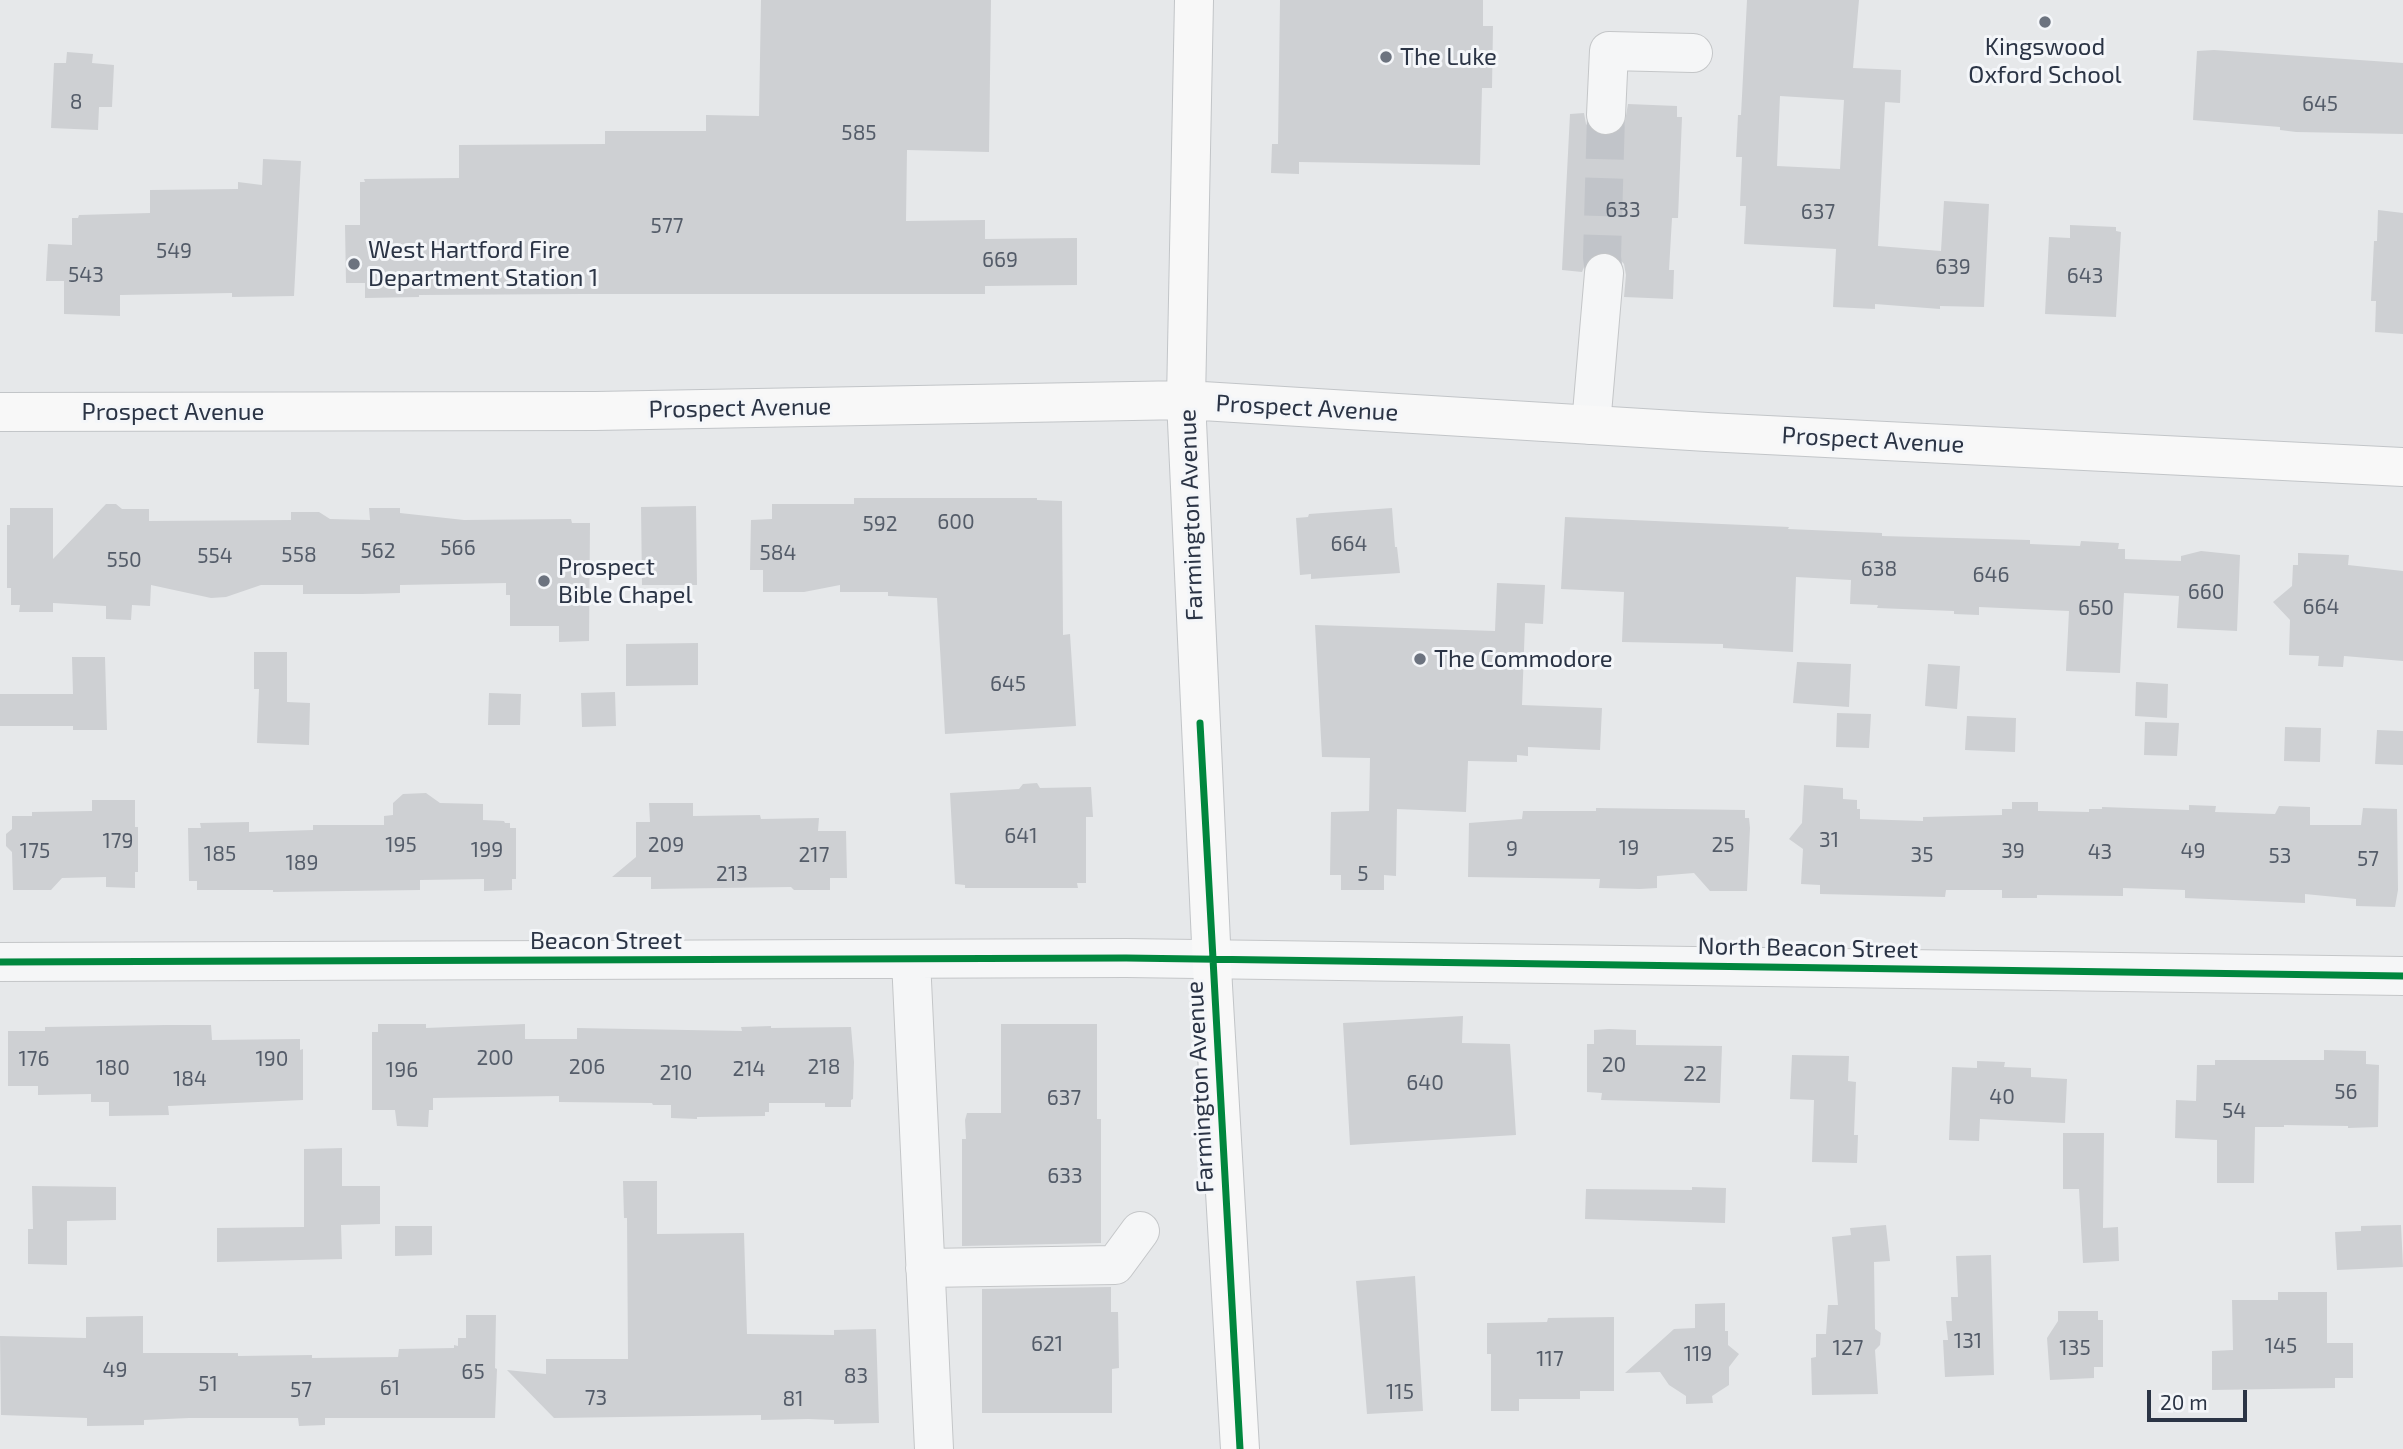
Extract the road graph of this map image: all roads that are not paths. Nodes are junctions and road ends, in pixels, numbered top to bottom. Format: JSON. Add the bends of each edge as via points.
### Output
{"nodes":[{"id":1,"x":1194,"y":0,"type":"edge"},
{"id":2,"x":1693,"y":53,"type":"dead end"},
{"id":3,"x":1606,"y":115,"type":"tunnel mouth"},
{"id":4,"x":1604,"y":273,"type":"tunnel mouth"},
{"id":5,"x":1186,"y":401,"type":"junction"},
{"id":6,"x":0,"y":412,"type":"edge"},
{"id":7,"x":1591,"y":425,"type":"junction"},
{"id":8,"x":2403,"y":467,"type":"edge"},
{"id":9,"x":1212,"y":959,"type":"junction"},
{"id":10,"x":911,"y":960,"type":"junction"},
{"id":11,"x":0,"y":962,"type":"edge"},
{"id":12,"x":2403,"y":976,"type":"edge"},
{"id":13,"x":1140,"y":1231,"type":"dead end"},
{"id":14,"x":925,"y":1268,"type":"junction"},
{"id":15,"x":934,"y":1449,"type":"edge"},
{"id":16,"x":1240,"y":1449,"type":"edge"}],
"edges":[{"from":1,"to":5,"type":"main road","name":"Farmington Avenue"},
{"from":2,"to":3,"type":"street","via":[[1609,51]]},
{"from":4,"to":7,"type":"street"},
{"from":5,"to":6,"type":"main road","name":"Prospect Avenue","via":[[595,411]]},
{"from":5,"to":7,"type":"main road","name":"Prospect Avenue"},
{"from":5,"to":9,"type":"main road","name":"Farmington Avenue"},
{"from":7,"to":8,"type":"main road","name":"Prospect Avenue"},
{"from":9,"to":10,"type":"street","name":"Beacon Street"},
{"from":9,"to":12,"type":"street","name":"North Beacon Street"},
{"from":9,"to":16,"type":"main road","name":"Farmington Avenue"},
{"from":10,"to":11,"type":"street","name":"Beacon Street"},
{"from":10,"to":14,"type":"street"},
{"from":13,"to":14,"type":"street","via":[[1115,1265]]},
{"from":14,"to":15,"type":"street"}]}
